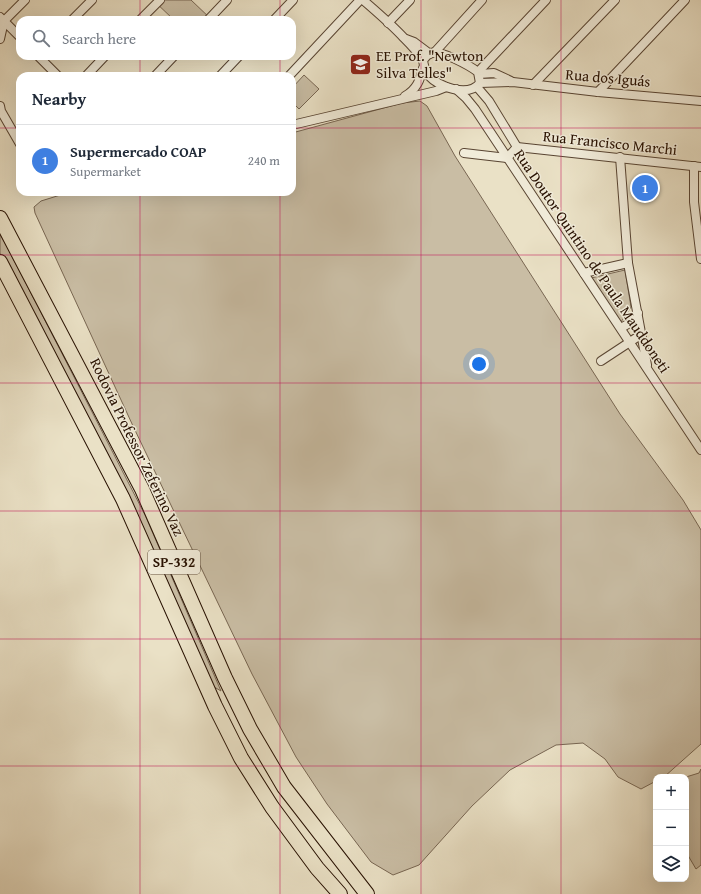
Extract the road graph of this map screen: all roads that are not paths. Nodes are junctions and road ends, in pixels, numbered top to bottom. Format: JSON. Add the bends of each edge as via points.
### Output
{"nodes":[{"id":1,"x":25,"y":0,"type":"edge"},
{"id":2,"x":92,"y":0,"type":"edge"},
{"id":3,"x":160,"y":0,"type":"edge"},
{"id":4,"x":227,"y":0,"type":"edge"},
{"id":5,"x":293,"y":0,"type":"edge"},
{"id":6,"x":362,"y":0,"type":"edge"},
{"id":7,"x":410,"y":0,"type":"edge"},
{"id":8,"x":482,"y":0,"type":"edge"},
{"id":9,"x":546,"y":0,"type":"edge"},
{"id":10,"x":615,"y":0,"type":"edge"},
{"id":11,"x":685,"y":0,"type":"edge"},
{"id":12,"x":76,"y":16,"type":"edge"},
{"id":13,"x":144,"y":16,"type":"edge"},
{"id":14,"x":212,"y":16,"type":"edge"},
{"id":15,"x":278,"y":16,"type":"edge"},
{"id":16,"x":2,"y":19,"type":"edge"},
{"id":17,"x":388,"y":23,"type":"junction"},
{"id":18,"x":16,"y":33,"type":"edge"},
{"id":19,"x":404,"y":38,"type":"junction"},
{"id":20,"x":0,"y":39,"type":"edge"},
{"id":21,"x":432,"y":53,"type":"junction"},
{"id":22,"x":42,"y":60,"type":"edge"},
{"id":23,"x":101,"y":60,"type":"edge"},
{"id":24,"x":170,"y":60,"type":"edge"},
{"id":25,"x":235,"y":60,"type":"edge"},
{"id":26,"x":423,"y":64,"type":"junction"},
{"id":27,"x":54,"y":72,"type":"edge"},
{"id":28,"x":90,"y":72,"type":"edge"},
{"id":29,"x":159,"y":72,"type":"edge"},
{"id":30,"x":224,"y":72,"type":"edge"},
{"id":31,"x":294,"y":72,"type":"edge"},
{"id":32,"x":479,"y":73,"type":"junction"},
{"id":33,"x":513,"y":82,"type":"junction"},
{"id":34,"x":479,"y":85,"type":"junction"},
{"id":35,"x":533,"y":85,"type":"junction"},
{"id":36,"x":446,"y":87,"type":"junction"},
{"id":37,"x":456,"y":90,"type":"junction"},
{"id":38,"x":598,"y":92,"type":"junction"},
{"id":39,"x":403,"y":98,"type":"junction"},
{"id":40,"x":701,"y":100,"type":"edge"},
{"id":41,"x":0,"y":106,"type":"edge"},
{"id":42,"x":296,"y":124,"type":"edge"},
{"id":43,"x":16,"y":137,"type":"edge"},
{"id":44,"x":517,"y":147,"type":"junction"},
{"id":45,"x":464,"y":153,"type":"dead end"},
{"id":46,"x":507,"y":158,"type":"junction"},
{"id":47,"x":620,"y":158,"type":"junction"},
{"id":48,"x":697,"y":166,"type":"edge"},
{"id":49,"x":0,"y":218,"type":"edge"},
{"id":50,"x":701,"y":259,"type":"edge"},
{"id":51,"x":0,"y":262,"type":"edge"},
{"id":52,"x":628,"y":263,"type":"junction"},
{"id":53,"x":584,"y":273,"type":"junction"},
{"id":54,"x":638,"y":313,"type":"junction"},
{"id":55,"x":621,"y":328,"type":"junction"},
{"id":56,"x":642,"y":334,"type":"junction"},
{"id":57,"x":629,"y":342,"type":"junction"},
{"id":58,"x":601,"y":361,"type":"dead end"},
{"id":59,"x":647,"y":367,"type":"junction"},
{"id":60,"x":698,"y":442,"type":"edge"},
{"id":61,"x":701,"y":450,"type":"edge"},
{"id":62,"x":340,"y":894,"type":"edge"},
{"id":63,"x":367,"y":894,"type":"edge"}],
"edges":[{"from":1,"to":16,"type":"street"},
{"from":2,"to":12,"type":"street"},
{"from":3,"to":13,"type":"street"},
{"from":4,"to":14,"type":"street"},
{"from":5,"to":15,"type":"street"},
{"from":6,"to":17,"type":"street"},
{"from":6,"to":31,"type":"street"},
{"from":7,"to":17,"type":"street"},
{"from":8,"to":21,"type":"street"},
{"from":9,"to":32,"type":"street"},
{"from":10,"to":35,"type":"street"},
{"from":11,"to":38,"type":"street"},
{"from":16,"to":18,"type":"street"},
{"from":16,"to":20,"type":"street"},
{"from":17,"to":19,"type":"street"},
{"from":19,"to":21,"type":"street"},
{"from":19,"to":26,"type":"street"},
{"from":21,"to":26,"type":"street"},
{"from":21,"to":32,"type":"street","via":[[456,59]]},
{"from":22,"to":27,"type":"street"},
{"from":23,"to":28,"type":"street"},
{"from":24,"to":29,"type":"street"},
{"from":25,"to":30,"type":"street"},
{"from":26,"to":36,"type":"street","via":[[426,75]]},
{"from":26,"to":39,"type":"street","via":[[420,82]]},
{"from":32,"to":33,"type":"street","name":"Rua dos Iguás","via":[[494,73]]},
{"from":32,"to":34,"type":"street"},
{"from":33,"to":34,"type":"street","name":"Rua dos Iguás"},
{"from":33,"to":35,"type":"street","name":"Rua dos Iguás"},
{"from":34,"to":37,"type":"street","name":"Rua dos Iguás","via":[[468,90]]},
{"from":34,"to":44,"type":"street"},
{"from":35,"to":38,"type":"street","name":"Rua dos Iguás"},
{"from":36,"to":37,"type":"street"},
{"from":36,"to":39,"type":"street"},
{"from":37,"to":46,"type":"street","name":"Rua Doutor Quintino de Paula Mauddoneti","via":[[475,109]]},
{"from":38,"to":40,"type":"street","name":"Rua dos Iguás"},
{"from":39,"to":42,"type":"street"},
{"from":41,"to":43,"type":"street"},
{"from":44,"to":46,"type":"street"},
{"from":44,"to":47,"type":"street","name":"Rua Francisco Marchi"},
{"from":45,"to":46,"type":"street"},
{"from":46,"to":53,"type":"street","name":"Rua Doutor Quintino de Paula Mauddoneti"},
{"from":47,"to":48,"type":"street","name":"Rua Francisco Marchi"},
{"from":47,"to":52,"type":"street"},
{"from":48,"to":50,"type":"street","via":[[694,202]]},
{"from":49,"to":63,"type":"highway","name":"Rodovia Professor Zeferino Vaz","number":"SP-332","via":[[142,489],[250,729],[284,787]]},
{"from":51,"to":62,"type":"highway","number":"SP-332","via":[[123,499],[212,700],[241,758],[272,808]]},
{"from":52,"to":53,"type":"street"},
{"from":52,"to":54,"type":"street"},
{"from":53,"to":55,"type":"street","name":"Rua Doutor Quintino de Paula Mauddoneti"},
{"from":54,"to":55,"type":"street","via":[[633,321]]},
{"from":54,"to":56,"type":"street"},
{"from":55,"to":57,"type":"street","name":"Rua Doutor Quintino de Paula Mauddoneti"},
{"from":56,"to":57,"type":"street"},
{"from":56,"to":59,"type":"street"},
{"from":57,"to":58,"type":"street"},
{"from":57,"to":59,"type":"street","name":"Rua Doutor Quintino de Paula Mauddoneti"},
{"from":59,"to":60,"type":"street","name":"Rua Doutor Quintino de Paula Mauddoneti"},
{"from":60,"to":61,"type":"street","name":"Rua Doutor Quintino de Paula Mauddoneti"}]}
